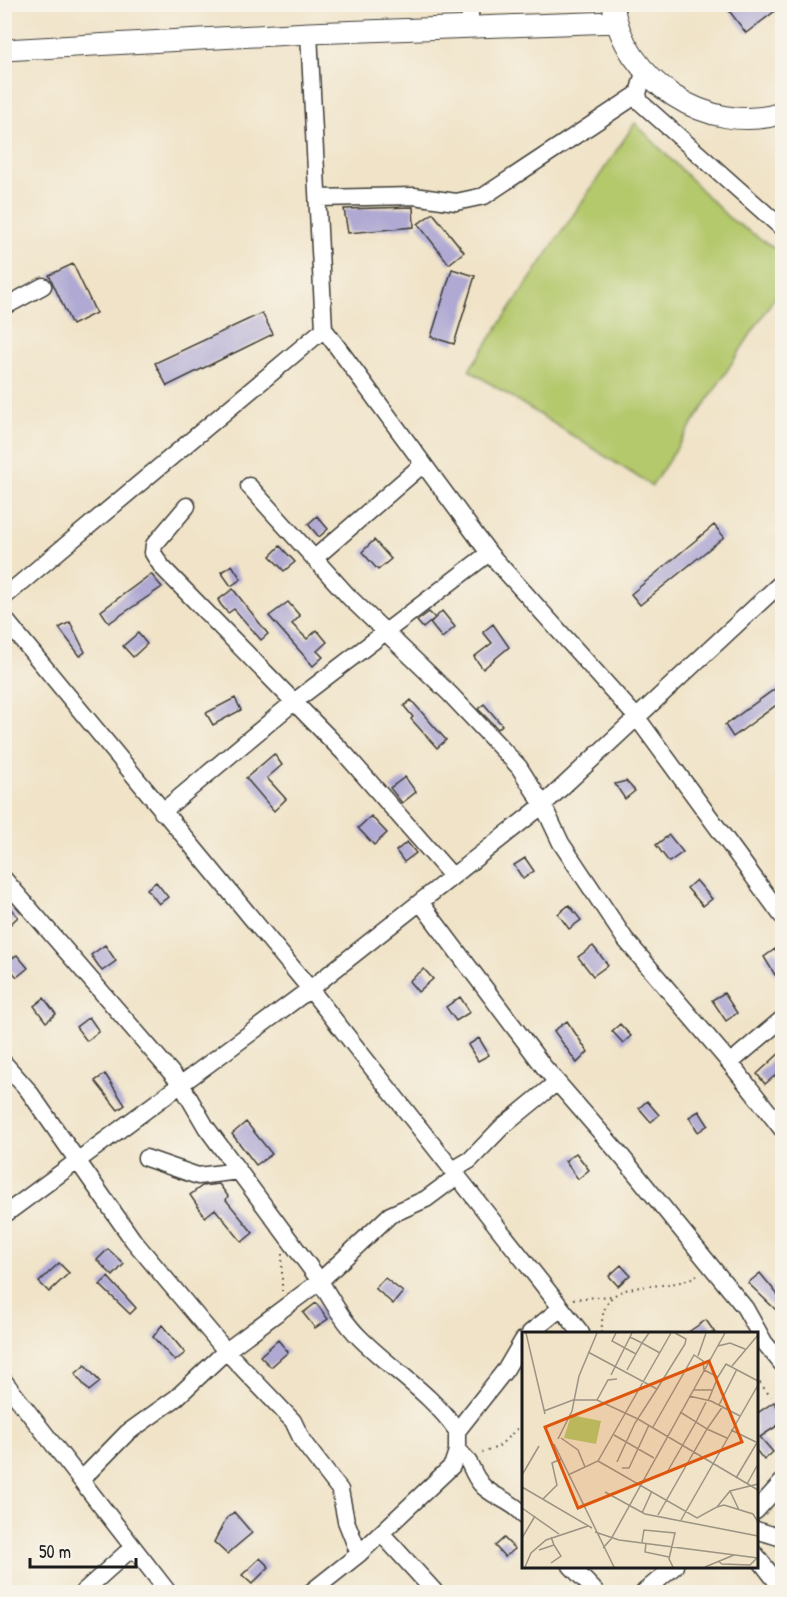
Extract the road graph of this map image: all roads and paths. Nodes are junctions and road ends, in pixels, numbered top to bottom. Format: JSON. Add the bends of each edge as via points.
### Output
{"nodes":[{"id":1,"x":471,"y":4,"type":"edge"},
{"id":2,"x":614,"y":13,"type":"edge"},
{"id":3,"x":469,"y":27,"type":"junction"},
{"id":4,"x":309,"y":33,"type":"junction"},
{"id":5,"x":4,"y":50,"type":"edge"},
{"id":6,"x":644,"y":72,"type":"junction"},
{"id":7,"x":638,"y":94,"type":"junction"},
{"id":8,"x":783,"y":113,"type":"edge"},
{"id":9,"x":318,"y":198,"type":"junction"},
{"id":10,"x":783,"y":228,"type":"edge"},
{"id":11,"x":44,"y":286,"type":"dead end"},
{"id":12,"x":4,"y":307,"type":"edge"},
{"id":13,"x":324,"y":329,"type":"junction"},
{"id":14,"x":422,"y":465,"type":"junction"},
{"id":15,"x":249,"y":486,"type":"dead end"},
{"id":16,"x":188,"y":506,"type":"dead end"},
{"id":17,"x":489,"y":553,"type":"junction"},
{"id":18,"x":316,"y":557,"type":"junction"},
{"id":19,"x":783,"y":582,"type":"edge"},
{"id":20,"x":4,"y":597,"type":"edge"},
{"id":21,"x":4,"y":618,"type":"edge"},
{"id":22,"x":386,"y":634,"type":"junction"},
{"id":23,"x":295,"y":702,"type":"junction"},
{"id":24,"x":638,"y":719,"type":"junction"},
{"id":25,"x":543,"y":805,"type":"junction"},
{"id":26,"x":162,"y":812,"type":"junction"},
{"id":27,"x":453,"y":876,"type":"junction"},
{"id":28,"x":4,"y":879,"type":"edge"},
{"id":29,"x":420,"y":902,"type":"junction"},
{"id":30,"x":783,"y":916,"type":"edge"},
{"id":31,"x":310,"y":989,"type":"junction"},
{"id":32,"x":783,"y":1019,"type":"edge"},
{"id":33,"x":4,"y":1063,"type":"edge"},
{"id":34,"x":730,"y":1063,"type":"junction"},
{"id":35,"x":557,"y":1082,"type":"junction"},
{"id":36,"x":181,"y":1084,"type":"junction"},
{"id":37,"x":783,"y":1129,"type":"edge"},
{"id":38,"x":146,"y":1158,"type":"dead end"},
{"id":39,"x":470,"y":1160,"type":"junction"},
{"id":40,"x":77,"y":1161,"type":"junction"},
{"id":41,"x":239,"y":1171,"type":"junction"},
{"id":42,"x":459,"y":1178,"type":"junction"},
{"id":43,"x":4,"y":1215,"type":"edge"},
{"id":44,"x":284,"y":1233,"type":"junction"},
{"id":45,"x":709,"y":1264,"type":"junction"},
{"id":46,"x":321,"y":1281,"type":"junction"},
{"id":47,"x":611,"y":1296,"type":"junction"},
{"id":48,"x":558,"y":1304,"type":"junction"},
{"id":49,"x":285,"y":1308,"type":"junction"},
{"id":50,"x":531,"y":1332,"type":"edge"},
{"id":51,"x":580,"y":1332,"type":"edge"},
{"id":52,"x":602,"y":1332,"type":"edge"},
{"id":53,"x":522,"y":1342,"type":"edge"},
{"id":54,"x":226,"y":1351,"type":"junction"},
{"id":55,"x":783,"y":1364,"type":"edge"},
{"id":56,"x":757,"y":1379,"type":"edge"},
{"id":57,"x":4,"y":1381,"type":"edge"},
{"id":58,"x":771,"y":1397,"type":"dead end"},
{"id":59,"x":522,"y":1424,"type":"edge"},
{"id":60,"x":456,"y":1431,"type":"junction"},
{"id":61,"x":463,"y":1454,"type":"junction"},
{"id":62,"x":81,"y":1480,"type":"junction"},
{"id":63,"x":783,"y":1482,"type":"edge"},
{"id":64,"x":757,"y":1511,"type":"edge"},
{"id":65,"x":522,"y":1513,"type":"edge"},
{"id":66,"x":757,"y":1528,"type":"edge"},
{"id":67,"x":381,"y":1533,"type":"junction"},
{"id":68,"x":783,"y":1538,"type":"edge"},
{"id":69,"x":133,"y":1547,"type":"junction"},
{"id":70,"x":359,"y":1554,"type":"junction"},
{"id":71,"x":757,"y":1556,"type":"edge"},
{"id":72,"x":572,"y":1567,"type":"edge"},
{"id":73,"x":674,"y":1567,"type":"edge"},
{"id":74,"x":783,"y":1589,"type":"edge"},
{"id":75,"x":83,"y":1593,"type":"edge"},
{"id":76,"x":168,"y":1593,"type":"edge"},
{"id":77,"x":311,"y":1593,"type":"edge"},
{"id":78,"x":435,"y":1593,"type":"edge"},
{"id":79,"x":596,"y":1593,"type":"edge"},
{"id":80,"x":644,"y":1593,"type":"edge"}],
"edges":[{"from":1,"to":3,"type":"street"},
{"from":2,"to":3,"type":"street"},
{"from":2,"to":6,"type":"street","via":[[627,48]]},
{"from":3,"to":4,"type":"street"},
{"from":4,"to":5,"type":"street"},
{"from":4,"to":9,"type":"street"},
{"from":6,"to":7,"type":"street"},
{"from":6,"to":8,"type":"street","via":[[680,101],[723,117],[769,117]]},
{"from":7,"to":9,"type":"street","via":[[484,196],[456,202],[414,196]]},
{"from":7,"to":10,"type":"street","via":[[640,102]]},
{"from":9,"to":13,"type":"street"},
{"from":11,"to":12,"type":"street"},
{"from":13,"to":14,"type":"street"},
{"from":13,"to":20,"type":"street"},
{"from":14,"to":17,"type":"street"},
{"from":14,"to":18,"type":"street"},
{"from":15,"to":18,"type":"street"},
{"from":16,"to":23,"type":"street","via":[[157,539],[153,553],[162,567]]},
{"from":17,"to":22,"type":"street"},
{"from":17,"to":24,"type":"street"},
{"from":18,"to":22,"type":"street"},
{"from":19,"to":24,"type":"street"},
{"from":21,"to":26,"type":"street"},
{"from":22,"to":23,"type":"street"},
{"from":22,"to":25,"type":"street","via":[[519,767]]},
{"from":23,"to":26,"type":"street"},
{"from":23,"to":27,"type":"street"},
{"from":24,"to":25,"type":"street"},
{"from":24,"to":30,"type":"street"},
{"from":25,"to":27,"type":"street"},
{"from":25,"to":34,"type":"street","via":[[561,843],[626,939]]},
{"from":26,"to":31,"type":"street"},
{"from":27,"to":29,"type":"street"},
{"from":28,"to":36,"type":"street"},
{"from":29,"to":31,"type":"street"},
{"from":29,"to":35,"type":"street"},
{"from":31,"to":36,"type":"street"},
{"from":31,"to":42,"type":"street"},
{"from":32,"to":34,"type":"street"},
{"from":33,"to":40,"type":"street","via":[[28,1090]]},
{"from":34,"to":37,"type":"street"},
{"from":35,"to":39,"type":"street","via":[[502,1127]]},
{"from":35,"to":45,"type":"street"},
{"from":36,"to":40,"type":"street"},
{"from":36,"to":41,"type":"street","via":[[206,1127]]},
{"from":38,"to":41,"type":"street","via":[[198,1176]]},
{"from":39,"to":42,"type":"street"},
{"from":39,"to":42,"type":"street"},
{"from":40,"to":43,"type":"street"},
{"from":40,"to":54,"type":"street","via":[[133,1240]]},
{"from":41,"to":44,"type":"street"},
{"from":42,"to":46,"type":"street","via":[[390,1215]]},
{"from":42,"to":48,"type":"street"},
{"from":44,"to":46,"type":"street"},
{"from":44,"to":49,"type":"path","via":[[281,1271]]},
{"from":45,"to":47,"type":"path","via":[[688,1281],[628,1288]]},
{"from":45,"to":55,"type":"street"},
{"from":46,"to":49,"type":"street"},
{"from":46,"to":60,"type":"street","via":[[357,1336],[413,1384]]},
{"from":47,"to":48,"type":"path"},
{"from":47,"to":52,"type":"path","via":[[602,1317]]},
{"from":48,"to":50,"type":"street"},
{"from":48,"to":51,"type":"street"},
{"from":49,"to":54,"type":"street"},
{"from":53,"to":60,"type":"street","via":[[506,1369]]},
{"from":54,"to":62,"type":"street","via":[[176,1398],[127,1433]]},
{"from":54,"to":70,"type":"street","via":[[293,1421],[303,1442],[340,1490],[346,1521]]},
{"from":56,"to":58,"type":"path"},
{"from":57,"to":62,"type":"street"},
{"from":59,"to":61,"type":"path","via":[[498,1447]]},
{"from":60,"to":61,"type":"street"},
{"from":61,"to":65,"type":"street","via":[[482,1486]]},
{"from":61,"to":67,"type":"street"},
{"from":62,"to":69,"type":"street"},
{"from":63,"to":64,"type":"street"},
{"from":66,"to":68,"type":"street"},
{"from":67,"to":70,"type":"street"},
{"from":67,"to":78,"type":"street"},
{"from":69,"to":75,"type":"street"},
{"from":69,"to":76,"type":"street"},
{"from":70,"to":77,"type":"street"},
{"from":71,"to":74,"type":"street"},
{"from":72,"to":79,"type":"street"},
{"from":73,"to":80,"type":"street"}]}
